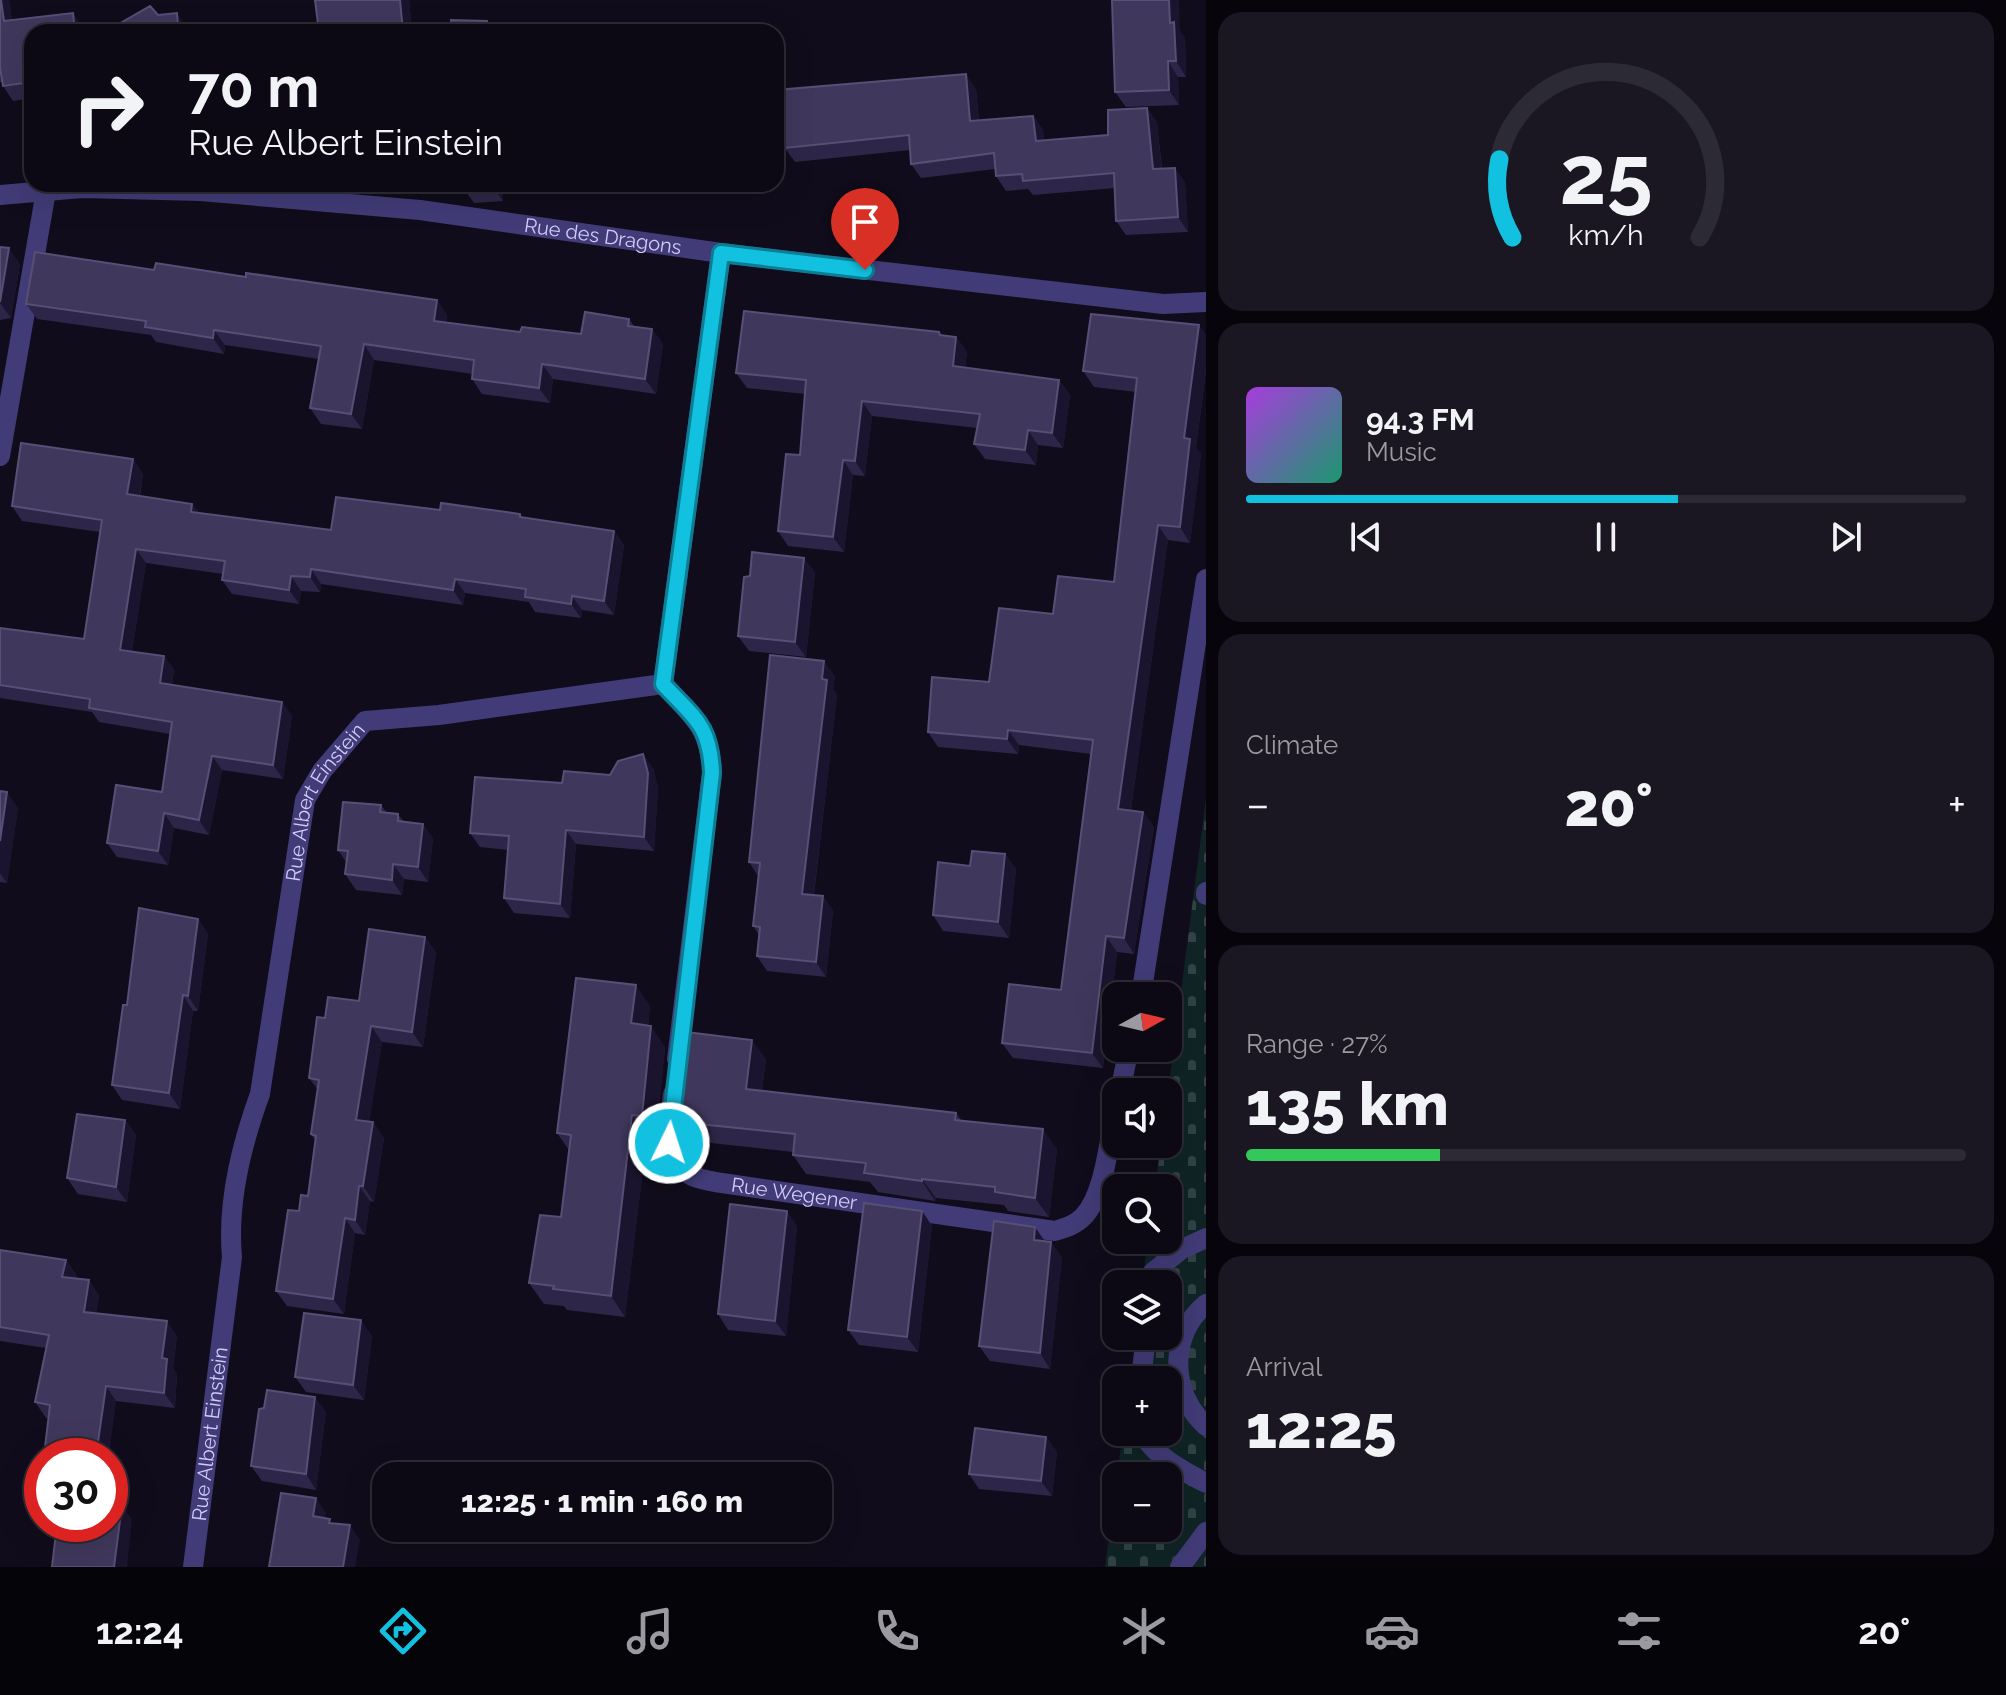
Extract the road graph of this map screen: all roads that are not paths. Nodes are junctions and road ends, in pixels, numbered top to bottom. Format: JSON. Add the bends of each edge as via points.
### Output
{"nodes":[{"id":1,"x":34,"y":192,"type":"edge"},
{"id":2,"x":46,"y":192,"type":"edge"},
{"id":3,"x":212,"y":192,"type":"edge"},
{"id":4,"x":0,"y":195,"type":"edge"},
{"id":5,"x":721,"y":253,"type":"junction"},
{"id":6,"x":1206,"y":302,"type":"edge"},
{"id":7,"x":0,"y":456,"type":"edge"},
{"id":8,"x":1206,"y":579,"type":"edge"},
{"id":9,"x":663,"y":684,"type":"junction"},
{"id":10,"x":1143,"y":982,"type":"edge"},
{"id":11,"x":1105,"y":1158,"type":"edge"},
{"id":12,"x":1206,"y":1238,"type":"edge"},
{"id":13,"x":1156,"y":1270,"type":"edge"},
{"id":14,"x":1206,"y":1304,"type":"edge"},
{"id":15,"x":1206,"y":1426,"type":"edge"},
{"id":16,"x":1151,"y":1446,"type":"edge"},
{"id":17,"x":1206,"y":1483,"type":"edge"},
{"id":18,"x":1206,"y":1532,"type":"edge"},
{"id":19,"x":193,"y":1567,"type":"edge"},
{"id":20,"x":1180,"y":1567,"type":"edge"}],
"edges":[{"from":1,"to":4,"type":"street","name":"Rue des Dragons"},
{"from":2,"to":7,"type":"street"},
{"from":3,"to":5,"type":"street","name":"Rue des Dragons","via":[[420,210]]},
{"from":5,"to":6,"type":"street","name":"Rue des Dragons","via":[[1150,303]]},
{"from":5,"to":9,"type":"street"},
{"from":8,"to":10,"type":"street"},
{"from":9,"to":11,"type":"street","name":"Rue Wegener","via":[[704,729],[712,773],[669,1125],[669,1143],[678,1163],[690,1175],[715,1182],[1055,1231],[1069,1227],[1091,1207]]},
{"from":9,"to":19,"type":"street","name":"Rue Albert Einstein","via":[[365,721],[322,771],[305,800],[260,1094],[245,1135],[229,1226],[232,1257]]},
{"from":12,"to":13,"type":"street"},
{"from":14,"to":15,"type":"street","via":[[1185,1329],[1178,1374],[1184,1396]]},
{"from":16,"to":17,"type":"street","via":[[1175,1468]]},
{"from":18,"to":20,"type":"street"}]}
